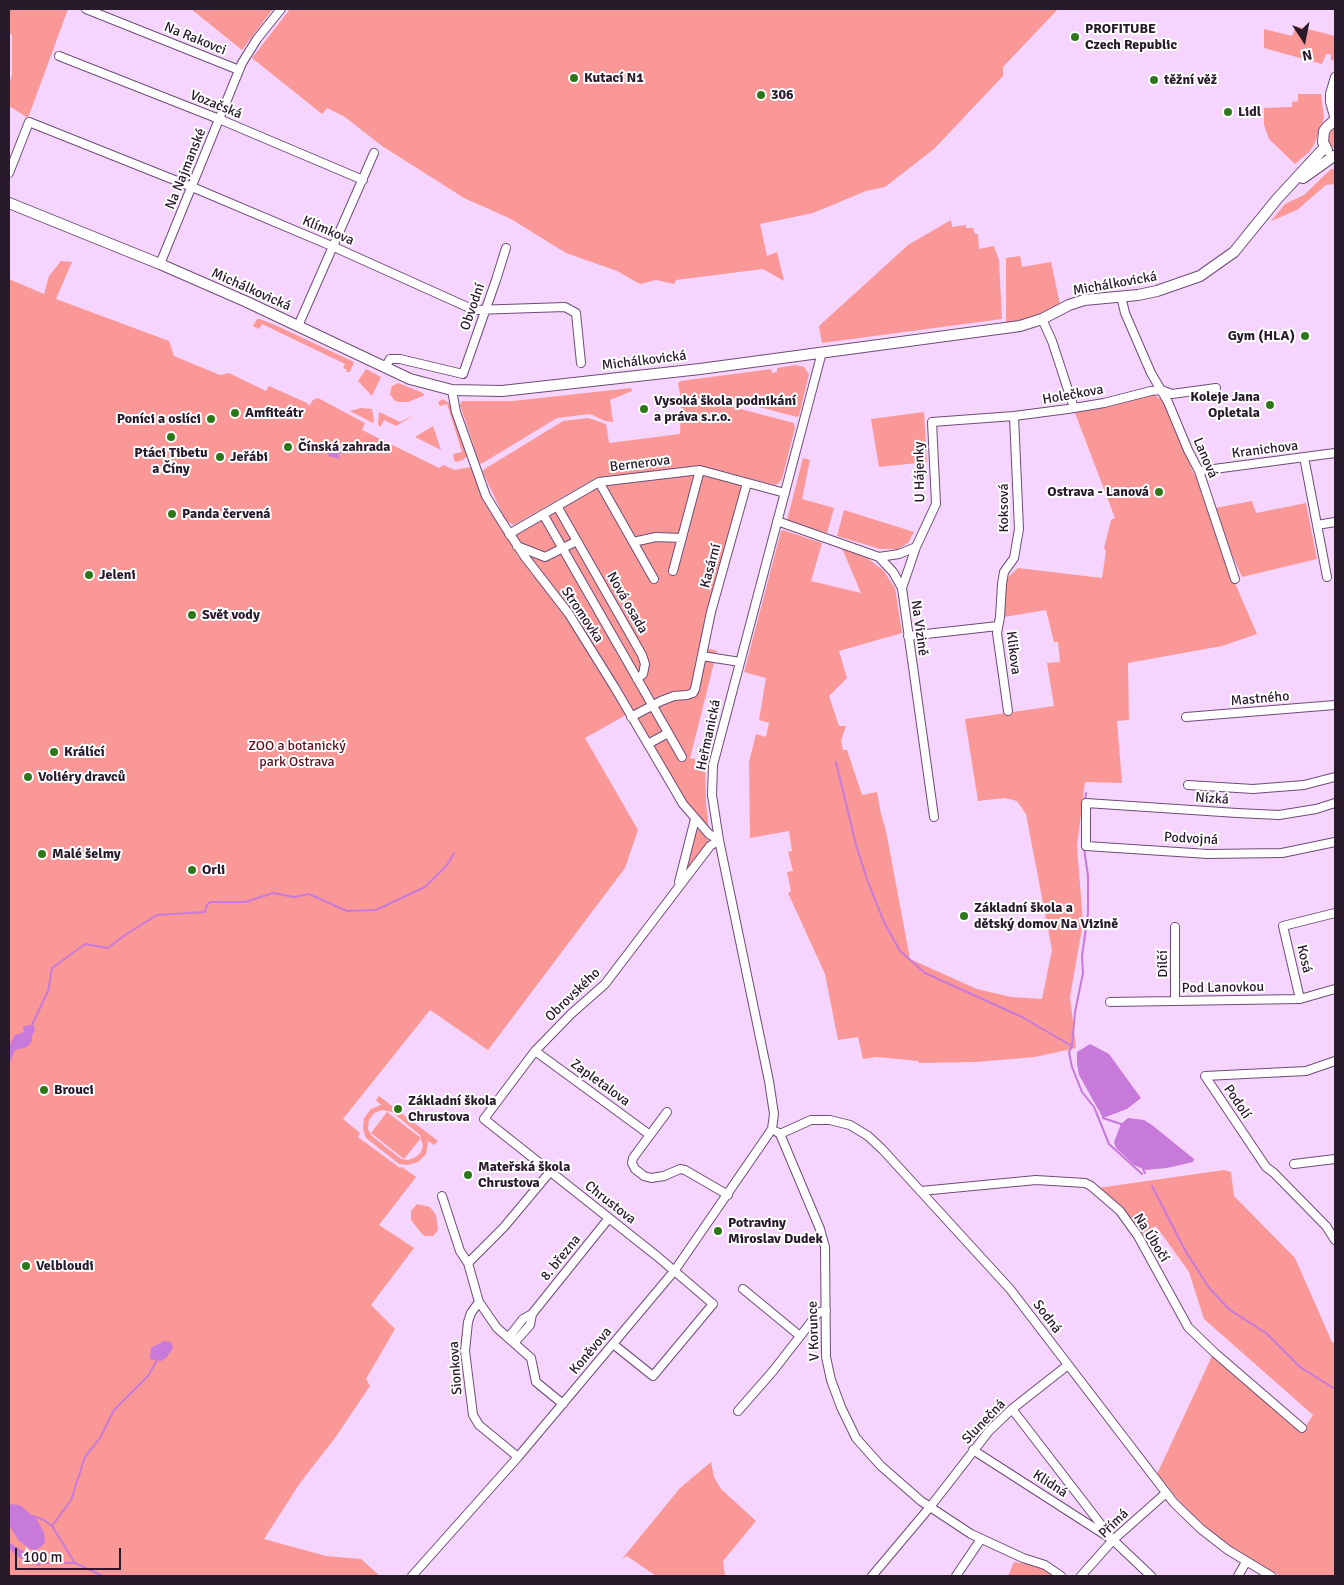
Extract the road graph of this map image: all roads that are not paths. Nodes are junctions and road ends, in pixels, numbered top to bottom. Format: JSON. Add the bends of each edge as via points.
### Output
{"nodes":[{"id":1,"x":86,"y":9,"type":"edge"},
{"id":2,"x":281,"y":9,"type":"edge"},
{"id":3,"x":59,"y":56,"type":"dead end"},
{"id":4,"x":239,"y":70,"type":"junction"},
{"id":5,"x":1335,"y":77,"type":"edge"},
{"id":6,"x":219,"y":119,"type":"junction"},
{"id":7,"x":1335,"y":120,"type":"edge"},
{"id":8,"x":1325,"y":146,"type":"junction"},
{"id":9,"x":374,"y":153,"type":"dead end"},
{"id":10,"x":1334,"y":156,"type":"edge"},
{"id":11,"x":9,"y":174,"type":"edge"},
{"id":12,"x":363,"y":180,"type":"junction"},
{"id":13,"x":192,"y":187,"type":"junction"},
{"id":14,"x":1277,"y":199,"type":"junction"},
{"id":15,"x":9,"y":203,"type":"edge"},
{"id":16,"x":334,"y":247,"type":"junction"},
{"id":17,"x":506,"y":248,"type":"dead end"},
{"id":18,"x":160,"y":264,"type":"junction"},
{"id":19,"x":1121,"y":296,"type":"junction"},
{"id":20,"x":485,"y":310,"type":"junction"},
{"id":21,"x":1042,"y":319,"type":"junction"},
{"id":22,"x":298,"y":326,"type":"junction"},
{"id":23,"x":822,"y":352,"type":"junction"},
{"id":24,"x":581,"y":363,"type":"dead end"},
{"id":25,"x":385,"y":368,"type":"junction"},
{"id":26,"x":1216,"y":388,"type":"dead end"},
{"id":27,"x":452,"y":390,"type":"junction"},
{"id":28,"x":1161,"y":390,"type":"junction"},
{"id":29,"x":1074,"y":408,"type":"junction"},
{"id":30,"x":1014,"y":416,"type":"junction"},
{"id":31,"x":932,"y":422,"type":"joint"},
{"id":32,"x":1335,"y":453,"type":"edge"},
{"id":33,"x":1304,"y":458,"type":"junction"},
{"id":34,"x":700,"y":470,"type":"junction"},
{"id":35,"x":1199,"y":471,"type":"junction"},
{"id":36,"x":599,"y":482,"type":"junction"},
{"id":37,"x":747,"y":483,"type":"junction"},
{"id":38,"x":785,"y":492,"type":"junction"},
{"id":39,"x":557,"y":506,"type":"junction"},
{"id":40,"x":543,"y":514,"type":"junction"},
{"id":41,"x":777,"y":522,"type":"junction"},
{"id":42,"x":1335,"y":522,"type":"edge"},
{"id":43,"x":1317,"y":525,"type":"junction"},
{"id":44,"x":509,"y":534,"type":"junction"},
{"id":45,"x":682,"y":538,"type":"junction"},
{"id":46,"x":577,"y":540,"type":"junction"},
{"id":47,"x":633,"y":542,"type":"junction"},
{"id":48,"x":517,"y":546,"type":"junction"},
{"id":49,"x":916,"y":547,"type":"junction"},
{"id":50,"x":563,"y":549,"type":"junction"},
{"id":51,"x":879,"y":557,"type":"junction"},
{"id":52,"x":673,"y":571,"type":"dead end"},
{"id":53,"x":1327,"y":577,"type":"dead end"},
{"id":54,"x":654,"y":579,"type":"dead end"},
{"id":55,"x":1235,"y":579,"type":"dead end"},
{"id":56,"x":902,"y":588,"type":"junction"},
{"id":57,"x":998,"y":626,"type":"junction"},
{"id":58,"x":908,"y":636,"type":"junction"},
{"id":59,"x":702,"y":656,"type":"junction"},
{"id":60,"x":740,"y":662,"type":"junction"},
{"id":61,"x":638,"y":679,"type":"junction"},
{"id":62,"x":652,"y":705,"type":"junction"},
{"id":63,"x":1335,"y":705,"type":"edge"},
{"id":64,"x":1008,"y":711,"type":"dead end"},
{"id":65,"x":631,"y":717,"type":"junction"},
{"id":66,"x":1186,"y":717,"type":"dead end"},
{"id":67,"x":668,"y":733,"type":"junction"},
{"id":68,"x":648,"y":744,"type":"junction"},
{"id":69,"x":682,"y":757,"type":"dead end"},
{"id":70,"x":1335,"y":777,"type":"edge"},
{"id":71,"x":1188,"y":785,"type":"dead end"},
{"id":72,"x":1335,"y":803,"type":"edge"},
{"id":73,"x":1086,"y":804,"type":"joint"},
{"id":74,"x":934,"y":817,"type":"dead end"},
{"id":75,"x":695,"y":819,"type":"junction"},
{"id":76,"x":719,"y":840,"type":"junction"},
{"id":77,"x":1335,"y":842,"type":"edge"},
{"id":78,"x":678,"y":887,"type":"junction"},
{"id":79,"x":1335,"y":913,"type":"edge"},
{"id":80,"x":1175,"y":927,"type":"dead end"},
{"id":81,"x":1335,"y":989,"type":"edge"},
{"id":82,"x":1300,"y":999,"type":"junction"},
{"id":83,"x":1175,"y":1001,"type":"junction"},
{"id":84,"x":1110,"y":1002,"type":"dead end"},
{"id":85,"x":535,"y":1051,"type":"junction"},
{"id":86,"x":1335,"y":1061,"type":"edge"},
{"id":87,"x":667,"y":1112,"type":"dead end"},
{"id":88,"x":484,"y":1119,"type":"joint"},
{"id":89,"x":772,"y":1129,"type":"junction"},
{"id":90,"x":780,"y":1134,"type":"junction"},
{"id":91,"x":650,"y":1135,"type":"junction"},
{"id":92,"x":1335,"y":1159,"type":"edge"},
{"id":93,"x":1294,"y":1164,"type":"dead end"},
{"id":94,"x":550,"y":1172,"type":"junction"},
{"id":95,"x":921,"y":1191,"type":"junction"},
{"id":96,"x":728,"y":1195,"type":"junction"},
{"id":97,"x":442,"y":1196,"type":"dead end"},
{"id":98,"x":609,"y":1218,"type":"junction"},
{"id":99,"x":1335,"y":1240,"type":"edge"},
{"id":100,"x":468,"y":1262,"type":"junction"},
{"id":101,"x":674,"y":1270,"type":"junction"},
{"id":102,"x":743,"y":1289,"type":"dead end"},
{"id":103,"x":479,"y":1302,"type":"junction"},
{"id":104,"x":826,"y":1310,"type":"junction"},
{"id":105,"x":800,"y":1336,"type":"junction"},
{"id":106,"x":511,"y":1341,"type":"junction"},
{"id":107,"x":613,"y":1344,"type":"junction"},
{"id":108,"x":1068,"y":1365,"type":"junction"},
{"id":109,"x":563,"y":1404,"type":"junction"},
{"id":110,"x":1012,"y":1409,"type":"junction"},
{"id":111,"x":738,"y":1411,"type":"dead end"},
{"id":112,"x":1302,"y":1428,"type":"dead end"},
{"id":113,"x":973,"y":1450,"type":"junction"},
{"id":114,"x":518,"y":1457,"type":"junction"},
{"id":115,"x":1166,"y":1493,"type":"junction"},
{"id":116,"x":930,"y":1507,"type":"junction"},
{"id":117,"x":981,"y":1538,"type":"junction"},
{"id":118,"x":1113,"y":1540,"type":"junction"},
{"id":119,"x":1246,"y":1562,"type":"junction"},
{"id":120,"x":412,"y":1576,"type":"edge"},
{"id":121,"x":872,"y":1576,"type":"edge"},
{"id":122,"x":956,"y":1576,"type":"edge"},
{"id":123,"x":1061,"y":1576,"type":"edge"},
{"id":124,"x":1081,"y":1576,"type":"edge"},
{"id":125,"x":1151,"y":1576,"type":"edge"},
{"id":126,"x":1238,"y":1576,"type":"edge"},
{"id":127,"x":1271,"y":1576,"type":"edge"}],
"edges":[{"from":1,"to":4,"type":"street","name":"Na Rakovci"},
{"from":2,"to":4,"type":"street","name":"Na Najmanské","via":[[246,55]]},
{"from":3,"to":6,"type":"street","name":"Vozačská"},
{"from":4,"to":6,"type":"street","name":"Na Najmanské"},
{"from":5,"to":7,"type":"street","via":[[1330,102]]},
{"from":6,"to":12,"type":"street","name":"Vozačská"},
{"from":6,"to":13,"type":"street","name":"Na Najmanské"},
{"from":7,"to":8,"type":"street","via":[[1324,131]]},
{"from":8,"to":10,"type":"street"},
{"from":8,"to":14,"type":"street","name":"Michálkovická"},
{"from":9,"to":12,"type":"street"},
{"from":10,"to":14,"type":"street","name":"Michálkovická"},
{"from":11,"to":13,"type":"street","name":"Klímkova","via":[[29,122]]},
{"from":12,"to":16,"type":"street"},
{"from":13,"to":16,"type":"street","name":"Klímkova"},
{"from":13,"to":18,"type":"street","name":"Na Najmanské"},
{"from":14,"to":19,"type":"street","name":"Michálkovická","via":[[1239,247],[1209,270],[1157,292]]},
{"from":15,"to":18,"type":"street","name":"Michálkovická"},
{"from":16,"to":20,"type":"street","name":"Klímkova","via":[[474,310]]},
{"from":16,"to":22,"type":"street"},
{"from":17,"to":20,"type":"street","name":"Obvodní"},
{"from":18,"to":22,"type":"street","name":"Michálkovická"},
{"from":19,"to":21,"type":"street","name":"Michálkovická","via":[[1084,300]]},
{"from":19,"to":28,"type":"street","name":"Lanová","via":[[1125,312]]},
{"from":20,"to":24,"type":"street","name":"Klímkova","via":[[566,307],[576,313]]},
{"from":20,"to":25,"type":"street","name":"Obvodní","via":[[463,374],[400,359],[390,359]]},
{"from":21,"to":23,"type":"street","name":"Michálkovická","via":[[1020,326]]},
{"from":21,"to":29,"type":"street"},
{"from":22,"to":25,"type":"street","name":"Michálkovická"},
{"from":23,"to":27,"type":"street","name":"Michálkovická","via":[[523,389],[489,392]]},
{"from":23,"to":38,"type":"street","name":"Heřmanická"},
{"from":25,"to":27,"type":"street","name":"Michálkovická","via":[[418,382]]},
{"from":26,"to":28,"type":"street","name":"Holečkova","via":[[1172,394]]},
{"from":27,"to":44,"type":"street","name":"Stromovka","via":[[456,412],[486,496]]},
{"from":28,"to":29,"type":"street","name":"Holečkova"},
{"from":28,"to":35,"type":"street","name":"Lanová"},
{"from":29,"to":30,"type":"street","name":"Holečkova"},
{"from":30,"to":31,"type":"street","name":"Holečkova"},
{"from":30,"to":57,"type":"street","name":"Koksová","via":[[1019,529],[1014,558],[1004,572]]},
{"from":31,"to":49,"type":"street","name":"U Hájenky","via":[[936,504]]},
{"from":32,"to":33,"type":"street","name":"Kranichova"},
{"from":33,"to":35,"type":"street","name":"Kranichova"},
{"from":33,"to":43,"type":"street"},
{"from":34,"to":36,"type":"street","name":"Bernerova"},
{"from":34,"to":37,"type":"street","name":"Bernerova"},
{"from":34,"to":45,"type":"street"},
{"from":35,"to":55,"type":"street","name":"Lanová"},
{"from":36,"to":39,"type":"street","name":"Bernerova"},
{"from":36,"to":47,"type":"street"},
{"from":37,"to":38,"type":"street","name":"Bernerova"},
{"from":37,"to":59,"type":"street","name":"Kasární"},
{"from":38,"to":41,"type":"street","name":"Heřmanická"},
{"from":39,"to":40,"type":"street","name":"Bernerova"},
{"from":39,"to":46,"type":"street","name":"Nová osada"},
{"from":40,"to":44,"type":"street","name":"Bernerova"},
{"from":40,"to":50,"type":"street","name":"Nová osada"},
{"from":41,"to":51,"type":"street"},
{"from":41,"to":60,"type":"street","name":"Heřmanická"},
{"from":42,"to":43,"type":"street"},
{"from":43,"to":53,"type":"street"},
{"from":44,"to":48,"type":"street","name":"Stromovka"},
{"from":45,"to":47,"type":"street"},
{"from":45,"to":52,"type":"street"},
{"from":46,"to":50,"type":"street"},
{"from":46,"to":61,"type":"street","name":"Nová osada","via":[[642,655],[645,664]]},
{"from":47,"to":54,"type":"street"},
{"from":48,"to":50,"type":"street","via":[[545,556]]},
{"from":48,"to":65,"type":"street","name":"Stromovka","via":[[569,614]]},
{"from":49,"to":51,"type":"street"},
{"from":49,"to":56,"type":"street","name":"U Hájenky"},
{"from":50,"to":61,"type":"street","name":"Nová osada"},
{"from":51,"to":56,"type":"street","name":"Na Vizině"},
{"from":56,"to":58,"type":"street","name":"Na Vizině"},
{"from":57,"to":58,"type":"street","name":"Klikova"},
{"from":57,"to":64,"type":"street","name":"Klikova"},
{"from":58,"to":74,"type":"street","name":"Na Vizině"},
{"from":59,"to":60,"type":"street"},
{"from":59,"to":62,"type":"street","name":"Kasární","via":[[693,693]]},
{"from":60,"to":76,"type":"street","name":"Heřmanická","via":[[713,765],[712,795]]},
{"from":61,"to":62,"type":"street","name":"Nová osada"},
{"from":62,"to":65,"type":"street"},
{"from":62,"to":67,"type":"street","name":"Nová osada"},
{"from":63,"to":66,"type":"street","name":"Mastného"},
{"from":65,"to":68,"type":"street","name":"Stromovka"},
{"from":67,"to":68,"type":"street"},
{"from":67,"to":69,"type":"street","name":"Nová osada"},
{"from":68,"to":75,"type":"street","name":"Stromovka"},
{"from":70,"to":71,"type":"street","via":[[1304,785],[1253,789]]},
{"from":72,"to":73,"type":"street","name":"Nízká","via":[[1279,814]]},
{"from":73,"to":77,"type":"street","name":"Podvojná","via":[[1086,846],[1208,854],[1282,853]]},
{"from":75,"to":76,"type":"street","name":"Stromovka"},
{"from":75,"to":78,"type":"street","name":"Obrovského"},
{"from":76,"to":78,"type":"street","name":"Obrovského","via":[[710,846]]},
{"from":76,"to":89,"type":"street","name":"Heřmanická","via":[[769,1081],[774,1114]]},
{"from":78,"to":85,"type":"street","name":"Obrovského","via":[[605,984]]},
{"from":79,"to":82,"type":"street","name":"Kosá","via":[[1283,926]]},
{"from":80,"to":83,"type":"street","name":"Dílčí"},
{"from":81,"to":82,"type":"street","name":"Pod Lanovkou"},
{"from":82,"to":83,"type":"street","name":"Pod Lanovkou"},
{"from":83,"to":84,"type":"street","name":"Pod Lanovkou"},
{"from":85,"to":88,"type":"street","name":"Obrovského"},
{"from":85,"to":91,"type":"street","name":"Zapletalova"},
{"from":86,"to":99,"type":"street","name":"Podolí","via":[[1306,1071],[1205,1076],[1266,1167],[1326,1226]]},
{"from":87,"to":91,"type":"street"},
{"from":88,"to":94,"type":"street","name":"Chrustova"},
{"from":89,"to":90,"type":"street"},
{"from":89,"to":96,"type":"street","name":"Koněvova"},
{"from":90,"to":95,"type":"street","name":"Sodná","via":[[812,1120],[850,1125],[882,1149]]},
{"from":90,"to":104,"type":"street","name":"V Korunce","via":[[825,1247]]},
{"from":91,"to":96,"type":"street","via":[[632,1163],[644,1176],[651,1178],[686,1170]]},
{"from":92,"to":93,"type":"street"},
{"from":94,"to":98,"type":"street","name":"Chrustova"},
{"from":94,"to":100,"type":"street","via":[[504,1227]]},
{"from":95,"to":108,"type":"street","name":"Sodná","via":[[1010,1289]]},
{"from":95,"to":112,"type":"street","name":"Na Úbočí","via":[[1036,1180],[1091,1186],[1120,1212],[1138,1236],[1188,1327]]},
{"from":96,"to":101,"type":"street","name":"Koněvova"},
{"from":97,"to":100,"type":"street","via":[[460,1251]]},
{"from":98,"to":101,"type":"street","name":"Chrustova"},
{"from":98,"to":106,"type":"street","name":"8. března","via":[[532,1314],[530,1324]]},
{"from":100,"to":103,"type":"street"},
{"from":101,"to":107,"type":"street","name":"Koněvova"},
{"from":101,"to":107,"type":"street","name":"Chrustova","via":[[713,1304],[705,1314],[652,1376]]},
{"from":102,"to":105,"type":"street"},
{"from":103,"to":106,"type":"street","via":[[497,1328]]},
{"from":103,"to":114,"type":"street","name":"Sionkova","via":[[471,1312],[464,1351],[473,1415],[479,1425]]},
{"from":104,"to":105,"type":"street","via":[[818,1313]]},
{"from":104,"to":116,"type":"street","name":"V Korunce","via":[[826,1357],[840,1407],[849,1425],[881,1466]]},
{"from":105,"to":111,"type":"street"},
{"from":106,"to":109,"type":"street","via":[[531,1358],[536,1382]]},
{"from":107,"to":109,"type":"street","name":"Koněvova"},
{"from":108,"to":110,"type":"street","name":"Slunečná"},
{"from":108,"to":115,"type":"street","name":"Sodná"},
{"from":109,"to":114,"type":"street","name":"Koněvova"},
{"from":110,"to":113,"type":"street","name":"Slunečná"},
{"from":110,"to":118,"type":"street","name":"Klidná"},
{"from":113,"to":116,"type":"street","name":"Slunečná"},
{"from":113,"to":118,"type":"street","name":"Klidná"},
{"from":114,"to":120,"type":"street","name":"Koněvova"},
{"from":115,"to":118,"type":"street","name":"Přímá"},
{"from":115,"to":119,"type":"street","name":"Sodná","via":[[1201,1529]]},
{"from":116,"to":117,"type":"street","name":"V Korunce"},
{"from":116,"to":121,"type":"street","name":"Slunečná"},
{"from":117,"to":122,"type":"street"},
{"from":117,"to":123,"type":"street","name":"V Korunce","via":[[1045,1565]]},
{"from":118,"to":124,"type":"street","name":"Přímá"},
{"from":118,"to":125,"type":"street","name":"Klidná"},
{"from":119,"to":126,"type":"street"},
{"from":119,"to":127,"type":"street","name":"Sodná"}]}
